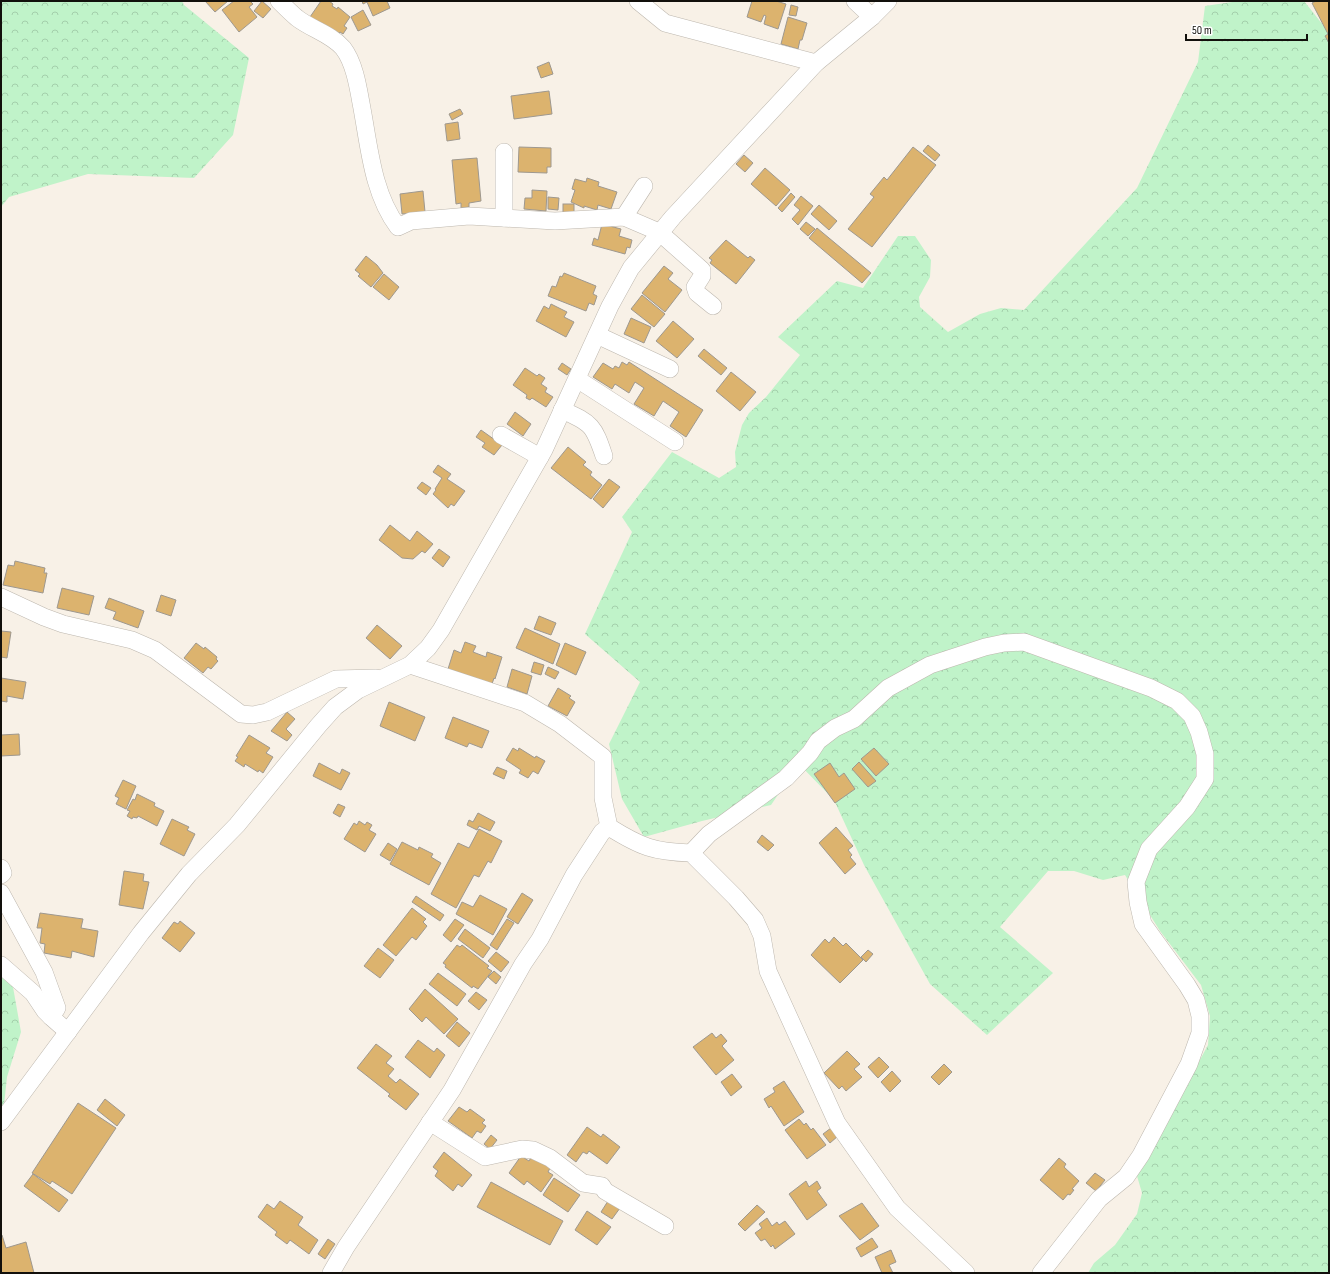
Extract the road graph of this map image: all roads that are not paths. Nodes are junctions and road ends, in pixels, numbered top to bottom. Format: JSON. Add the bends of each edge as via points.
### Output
{"nodes":[{"id":1,"x":279,"y":1,"type":"edge"},
{"id":2,"x":638,"y":1,"type":"edge"},
{"id":3,"x":855,"y":1,"type":"edge"},
{"id":4,"x":888,"y":1,"type":"edge"},
{"id":5,"x":872,"y":17,"type":"junction"},
{"id":6,"x":816,"y":63,"type":"junction"},
{"id":7,"x":504,"y":152,"type":"dead end"},
{"id":8,"x":644,"y":186,"type":"dead end"},
{"id":9,"x":624,"y":217,"type":"junction"},
{"id":10,"x":504,"y":218,"type":"junction"},
{"id":11,"x":659,"y":232,"type":"junction"},
{"id":12,"x":713,"y":306,"type":"dead end"},
{"id":13,"x":597,"y":335,"type":"junction"},
{"id":14,"x":670,"y":369,"type":"dead end"},
{"id":15,"x":577,"y":379,"type":"junction"},
{"id":16,"x":562,"y":410,"type":"junction"},
{"id":17,"x":501,"y":435,"type":"dead end"},
{"id":18,"x":674,"y":442,"type":"dead end"},
{"id":19,"x":604,"y":456,"type":"dead end"},
{"id":20,"x":540,"y":457,"type":"junction"},
{"id":21,"x":1,"y":597,"type":"edge"},
{"id":22,"x":410,"y":665,"type":"junction"},
{"id":23,"x":381,"y":678,"type":"junction"},
{"id":24,"x":610,"y":827,"type":"junction"},
{"id":25,"x":691,"y":853,"type":"junction"},
{"id":26,"x":1,"y":868,"type":"edge"},
{"id":27,"x":1,"y":875,"type":"edge"},
{"id":28,"x":1,"y":893,"type":"edge"},
{"id":29,"x":1,"y":965,"type":"edge"},
{"id":30,"x":51,"y":1017,"type":"junction"},
{"id":31,"x":68,"y":1032,"type":"junction"},
{"id":32,"x":1,"y":1122,"type":"edge"},
{"id":33,"x":430,"y":1122,"type":"junction"},
{"id":34,"x":665,"y":1226,"type":"dead end"},
{"id":35,"x":331,"y":1273,"type":"edge"},
{"id":36,"x":966,"y":1273,"type":"edge"},
{"id":37,"x":1042,"y":1273,"type":"edge"}],
"edges":[{"from":1,"to":10,"type":"street","via":[[297,18],[343,49],[358,86],[374,174],[389,215],[398,228],[411,221],[469,216]]},
{"from":2,"to":6,"type":"street","via":[[665,23]]},
{"from":3,"to":5,"type":"street"},
{"from":4,"to":5,"type":"street"},
{"from":5,"to":6,"type":"street"},
{"from":6,"to":11,"type":"street"},
{"from":7,"to":10,"type":"street"},
{"from":8,"to":9,"type":"street"},
{"from":9,"to":10,"type":"street","via":[[555,221]]},
{"from":9,"to":11,"type":"street"},
{"from":11,"to":12,"type":"street","via":[[702,270],[702,276],[694,287]]},
{"from":11,"to":13,"type":"street","via":[[631,268]]},
{"from":13,"to":14,"type":"street"},
{"from":13,"to":15,"type":"street"},
{"from":15,"to":16,"type":"street"},
{"from":15,"to":18,"type":"street"},
{"from":16,"to":19,"type":"street","via":[[583,419],[596,432]]},
{"from":16,"to":20,"type":"street"},
{"from":17,"to":20,"type":"street"},
{"from":20,"to":22,"type":"street","via":[[441,630],[428,648]]},
{"from":21,"to":23,"type":"street","via":[[56,622],[132,640],[156,650],[241,714],[267,712],[336,678]]},
{"from":22,"to":23,"type":"street"},
{"from":22,"to":24,"type":"street","via":[[525,703],[560,724],[603,757],[603,798]]},
{"from":23,"to":31,"type":"street","via":[[341,702],[318,726],[237,825],[163,904]]},
{"from":24,"to":25,"type":"street","via":[[652,850]]},
{"from":24,"to":33,"type":"street","via":[[602,832],[574,875],[540,939],[523,964],[452,1090]]},
{"from":25,"to":36,"type":"street","via":[[755,920],[762,936],[768,971],[837,1123],[897,1208]]},
{"from":25,"to":37,"type":"street","via":[[708,834],[786,778],[818,741],[835,728],[854,719],[888,688],[930,666],[985,647],[1024,642],[1151,688],[1177,701],[1192,716],[1205,754],[1205,779],[1187,807],[1149,849],[1136,882],[1143,924],[1196,1000],[1200,1016],[1200,1033],[1189,1064],[1141,1155],[1126,1177],[1099,1199]]},
{"from":26,"to":27,"type":"street"},
{"from":28,"to":30,"type":"street","via":[[44,972],[57,1008]]},
{"from":29,"to":30,"type":"street","via":[[33,993]]},
{"from":30,"to":31,"type":"street"},
{"from":31,"to":32,"type":"street"},
{"from":33,"to":34,"type":"street","via":[[485,1157],[522,1149],[533,1150],[550,1158],[583,1183],[602,1186],[605,1191]]},
{"from":33,"to":35,"type":"street"}]}
